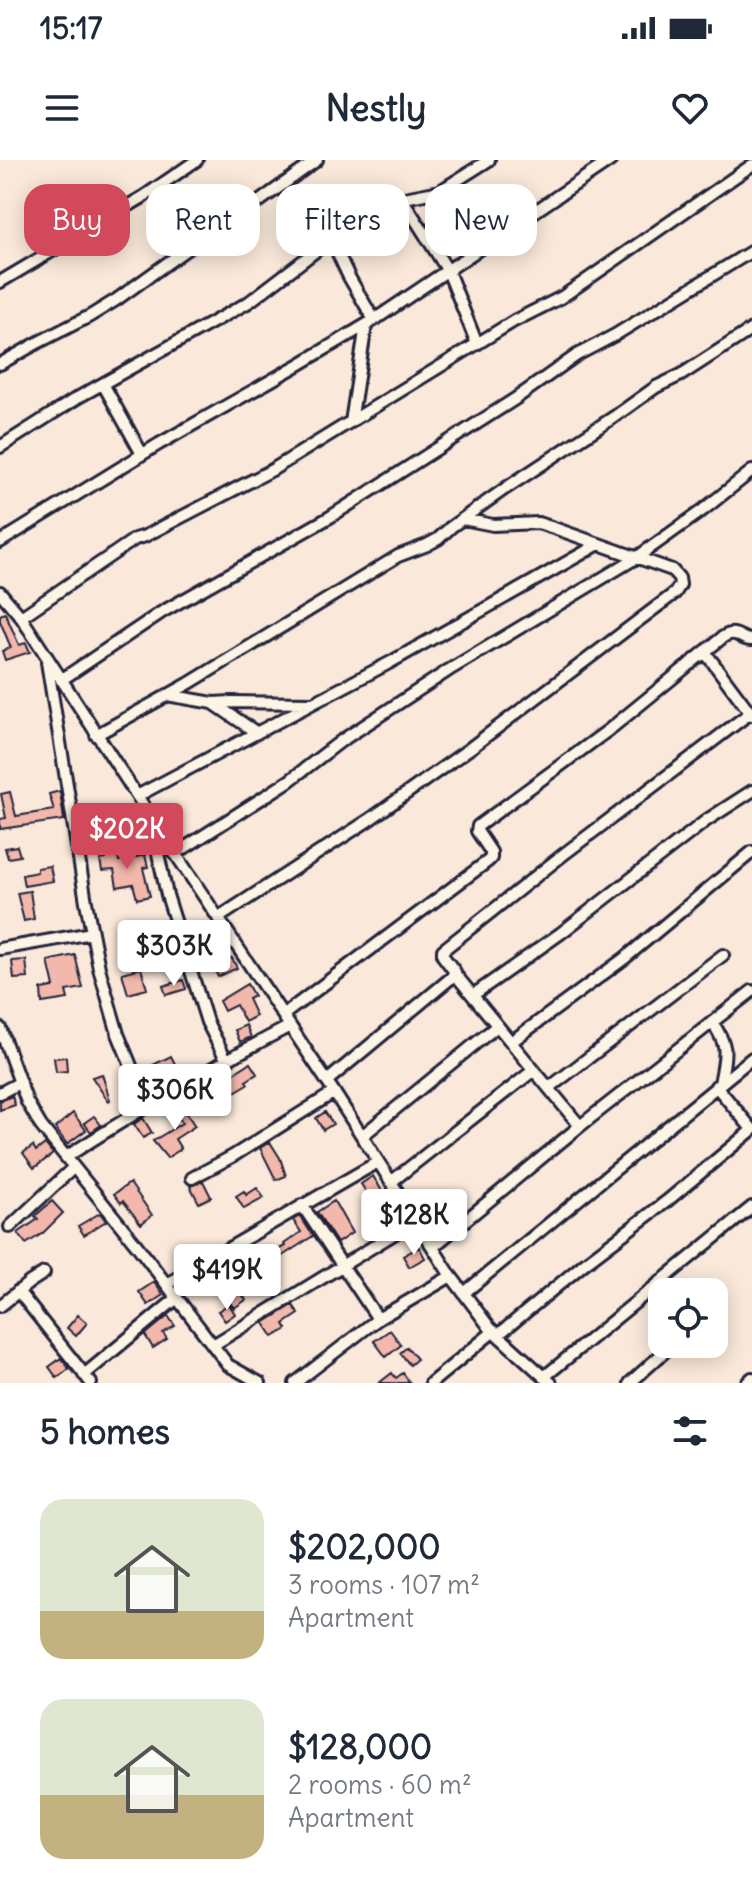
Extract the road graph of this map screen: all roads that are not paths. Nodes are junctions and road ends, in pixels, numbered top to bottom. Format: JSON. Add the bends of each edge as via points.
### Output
{"nodes":[{"id":1,"x":197,"y":160,"type":"edge"},
{"id":2,"x":317,"y":160,"type":"edge"},
{"id":3,"x":489,"y":160,"type":"edge"},
{"id":4,"x":611,"y":160,"type":"edge"},
{"id":5,"x":752,"y":165,"type":"edge"},
{"id":6,"x":409,"y":199,"type":"edge"},
{"id":7,"x":409,"y":209,"type":"edge"},
{"id":8,"x":752,"y":251,"type":"edge"},
{"id":9,"x":309,"y":256,"type":"edge"},
{"id":10,"x":339,"y":256,"type":"edge"},
{"id":11,"x":448,"y":271,"type":"junction"},
{"id":12,"x":0,"y":282,"type":"edge"},
{"id":13,"x":370,"y":322,"type":"junction"},
{"id":14,"x":752,"y":329,"type":"edge"},
{"id":15,"x":477,"y":344,"type":"junction"},
{"id":16,"x":0,"y":364,"type":"edge"},
{"id":17,"x":103,"y":384,"type":"junction"},
{"id":18,"x":351,"y":422,"type":"junction"},
{"id":19,"x":0,"y":447,"type":"edge"},
{"id":20,"x":142,"y":454,"type":"junction"},
{"id":21,"x":752,"y":471,"type":"edge"},
{"id":22,"x":463,"y":519,"type":"junction"},
{"id":23,"x":0,"y":542,"type":"edge"},
{"id":24,"x":599,"y":544,"type":"junction"},
{"id":25,"x":636,"y":558,"type":"junction"},
{"id":26,"x":0,"y":592,"type":"edge"},
{"id":27,"x":21,"y":617,"type":"junction"},
{"id":28,"x":752,"y":640,"type":"edge"},
{"id":29,"x":705,"y":652,"type":"junction"},
{"id":30,"x":46,"y":656,"type":"junction"},
{"id":31,"x":61,"y":680,"type":"junction"},
{"id":32,"x":167,"y":695,"type":"junction"},
{"id":33,"x":213,"y":703,"type":"junction"},
{"id":34,"x":315,"y":703,"type":"junction"},
{"id":35,"x":751,"y":714,"type":"edge"},
{"id":36,"x":257,"y":733,"type":"junction"},
{"id":37,"x":96,"y":735,"type":"junction"},
{"id":38,"x":752,"y":791,"type":"edge"},
{"id":39,"x":137,"y":796,"type":"junction"},
{"id":40,"x":150,"y":816,"type":"junction"},
{"id":41,"x":752,"y":852,"type":"edge"},
{"id":42,"x":175,"y":854,"type":"junction"},
{"id":43,"x":218,"y":918,"type":"junction"},
{"id":44,"x":92,"y":933,"type":"junction"},
{"id":45,"x":0,"y":949,"type":"edge"},
{"id":46,"x":723,"y":955,"type":"dead end"},
{"id":47,"x":455,"y":974,"type":"junction"},
{"id":48,"x":752,"y":991,"type":"edge"},
{"id":49,"x":473,"y":995,"type":"junction"},
{"id":50,"x":283,"y":1015,"type":"junction"},
{"id":51,"x":712,"y":1022,"type":"junction"},
{"id":52,"x":290,"y":1026,"type":"junction"},
{"id":53,"x":497,"y":1026,"type":"junction"},
{"id":54,"x":0,"y":1028,"type":"edge"},
{"id":55,"x":511,"y":1042,"type":"junction"},
{"id":56,"x":752,"y":1058,"type":"edge"},
{"id":57,"x":226,"y":1059,"type":"junction"},
{"id":58,"x":534,"y":1070,"type":"junction"},
{"id":59,"x":327,"y":1081,"type":"junction"},
{"id":60,"x":19,"y":1083,"type":"junction"},
{"id":61,"x":718,"y":1085,"type":"junction"},
{"id":62,"x":549,"y":1088,"type":"junction"},
{"id":63,"x":0,"y":1093,"type":"edge"},
{"id":64,"x":333,"y":1093,"type":"junction"},
{"id":65,"x":147,"y":1105,"type":"junction"},
{"id":66,"x":580,"y":1126,"type":"junction"},
{"id":67,"x":752,"y":1130,"type":"edge"},
{"id":68,"x":362,"y":1136,"type":"junction"},
{"id":69,"x":66,"y":1157,"type":"junction"},
{"id":70,"x":378,"y":1162,"type":"junction"},
{"id":71,"x":74,"y":1167,"type":"junction"},
{"id":72,"x":192,"y":1178,"type":"dead end"},
{"id":73,"x":391,"y":1182,"type":"junction"},
{"id":74,"x":302,"y":1205,"type":"junction"},
{"id":75,"x":752,"y":1207,"type":"edge"},
{"id":76,"x":415,"y":1221,"type":"junction"},
{"id":77,"x":10,"y":1227,"type":"dead end"},
{"id":78,"x":433,"y":1247,"type":"junction"},
{"id":79,"x":342,"y":1265,"type":"junction"},
{"id":80,"x":44,"y":1273,"type":"dead end"},
{"id":81,"x":451,"y":1276,"type":"junction"},
{"id":82,"x":167,"y":1284,"type":"junction"},
{"id":83,"x":18,"y":1291,"type":"junction"},
{"id":84,"x":464,"y":1293,"type":"junction"},
{"id":85,"x":177,"y":1298,"type":"junction"},
{"id":86,"x":0,"y":1306,"type":"edge"},
{"id":87,"x":378,"y":1319,"type":"junction"},
{"id":88,"x":496,"y":1333,"type":"junction"},
{"id":89,"x":213,"y":1345,"type":"junction"},
{"id":90,"x":658,"y":1358,"type":"edge"},
{"id":91,"x":752,"y":1378,"type":"edge"},
{"id":92,"x":87,"y":1379,"type":"edge"},
{"id":93,"x":547,"y":1381,"type":"edge"},
{"id":94,"x":260,"y":1383,"type":"edge"},
{"id":95,"x":295,"y":1383,"type":"edge"},
{"id":96,"x":431,"y":1383,"type":"edge"},
{"id":97,"x":630,"y":1383,"type":"edge"},
{"id":98,"x":747,"y":1383,"type":"edge"}],
"edges":[{"from":1,"to":12,"type":"street"},
{"from":2,"to":16,"type":"street","via":[[116,300]]},
{"from":3,"to":6,"type":"street","via":[[440,191]]},
{"from":4,"to":11,"type":"street"},
{"from":5,"to":15,"type":"street","via":[[562,297]]},
{"from":7,"to":11,"type":"street"},
{"from":8,"to":31,"type":"street","via":[[577,355],[352,503],[162,612]]},
{"from":9,"to":17,"type":"street","via":[[249,302]]},
{"from":10,"to":13,"type":"street"},
{"from":11,"to":13,"type":"street"},
{"from":11,"to":15,"type":"street"},
{"from":13,"to":18,"type":"street"},
{"from":13,"to":20,"type":"street"},
{"from":14,"to":22,"type":"street","via":[[656,387]]},
{"from":15,"to":18,"type":"street"},
{"from":17,"to":19,"type":"street"},
{"from":17,"to":20,"type":"street"},
{"from":18,"to":27,"type":"street","via":[[272,470],[135,539]]},
{"from":20,"to":23,"type":"street"},
{"from":21,"to":25,"type":"street"},
{"from":22,"to":24,"type":"street","via":[[538,523]]},
{"from":22,"to":32,"type":"street"},
{"from":24,"to":25,"type":"street"},
{"from":24,"to":34,"type":"street"},
{"from":25,"to":42,"type":"street","via":[[437,678]]},
{"from":25,"to":43,"type":"street","via":[[672,570],[680,585],[675,593],[382,811]]},
{"from":26,"to":27,"type":"street"},
{"from":27,"to":30,"type":"street"},
{"from":28,"to":29,"type":"street","via":[[728,634]]},
{"from":29,"to":35,"type":"street"},
{"from":29,"to":50,"type":"street","via":[[478,826],[491,852],[488,861]]},
{"from":30,"to":31,"type":"street"},
{"from":30,"to":44,"type":"street"},
{"from":31,"to":37,"type":"street"},
{"from":32,"to":33,"type":"street"},
{"from":32,"to":37,"type":"street"},
{"from":33,"to":34,"type":"street"},
{"from":33,"to":36,"type":"street"},
{"from":34,"to":36,"type":"street"},
{"from":35,"to":47,"type":"street","via":[[443,950]]},
{"from":36,"to":39,"type":"street"},
{"from":37,"to":39,"type":"street"},
{"from":38,"to":49,"type":"street"},
{"from":39,"to":40,"type":"street"},
{"from":40,"to":42,"type":"street"},
{"from":40,"to":57,"type":"street","via":[[167,895],[207,1022]]},
{"from":41,"to":55,"type":"street","via":[[625,958]]},
{"from":42,"to":43,"type":"street"},
{"from":43,"to":50,"type":"street"},
{"from":44,"to":45,"type":"street"},
{"from":44,"to":65,"type":"street","via":[[118,1034]]},
{"from":46,"to":62,"type":"street"},
{"from":47,"to":49,"type":"street"},
{"from":47,"to":59,"type":"street"},
{"from":48,"to":51,"type":"street"},
{"from":49,"to":53,"type":"street"},
{"from":50,"to":52,"type":"street"},
{"from":51,"to":61,"type":"street","via":[[726,1050]]},
{"from":51,"to":66,"type":"street"},
{"from":52,"to":57,"type":"street"},
{"from":52,"to":59,"type":"street"},
{"from":53,"to":55,"type":"street"},
{"from":53,"to":68,"type":"street"},
{"from":54,"to":60,"type":"street"},
{"from":55,"to":58,"type":"street"},
{"from":56,"to":61,"type":"street"},
{"from":57,"to":65,"type":"street"},
{"from":58,"to":62,"type":"street"},
{"from":58,"to":73,"type":"street"},
{"from":59,"to":64,"type":"street"},
{"from":60,"to":63,"type":"street"},
{"from":60,"to":69,"type":"street","via":[[41,1126]]},
{"from":61,"to":67,"type":"street"},
{"from":61,"to":84,"type":"street"},
{"from":62,"to":66,"type":"street"},
{"from":64,"to":68,"type":"street"},
{"from":64,"to":72,"type":"street"},
{"from":65,"to":69,"type":"street"},
{"from":66,"to":78,"type":"street"},
{"from":67,"to":88,"type":"street"},
{"from":68,"to":70,"type":"street"},
{"from":69,"to":71,"type":"street"},
{"from":70,"to":73,"type":"street"},
{"from":70,"to":74,"type":"street"},
{"from":71,"to":77,"type":"street"},
{"from":71,"to":82,"type":"street"},
{"from":73,"to":76,"type":"street"},
{"from":74,"to":79,"type":"street"},
{"from":74,"to":82,"type":"street"},
{"from":75,"to":93,"type":"street"},
{"from":76,"to":78,"type":"street"},
{"from":76,"to":79,"type":"street"},
{"from":78,"to":81,"type":"street"},
{"from":79,"to":87,"type":"street"},
{"from":79,"to":89,"type":"street"},
{"from":80,"to":83,"type":"street"},
{"from":81,"to":84,"type":"street"},
{"from":81,"to":87,"type":"street"},
{"from":82,"to":85,"type":"street"},
{"from":83,"to":86,"type":"street"},
{"from":83,"to":92,"type":"street"},
{"from":84,"to":88,"type":"street"},
{"from":85,"to":89,"type":"street"},
{"from":85,"to":92,"type":"street"},
{"from":87,"to":95,"type":"street"},
{"from":88,"to":93,"type":"street"},
{"from":88,"to":96,"type":"street"},
{"from":89,"to":94,"type":"street","via":[[228,1365]]},
{"from":90,"to":97,"type":"street"},
{"from":91,"to":98,"type":"street"}]}
